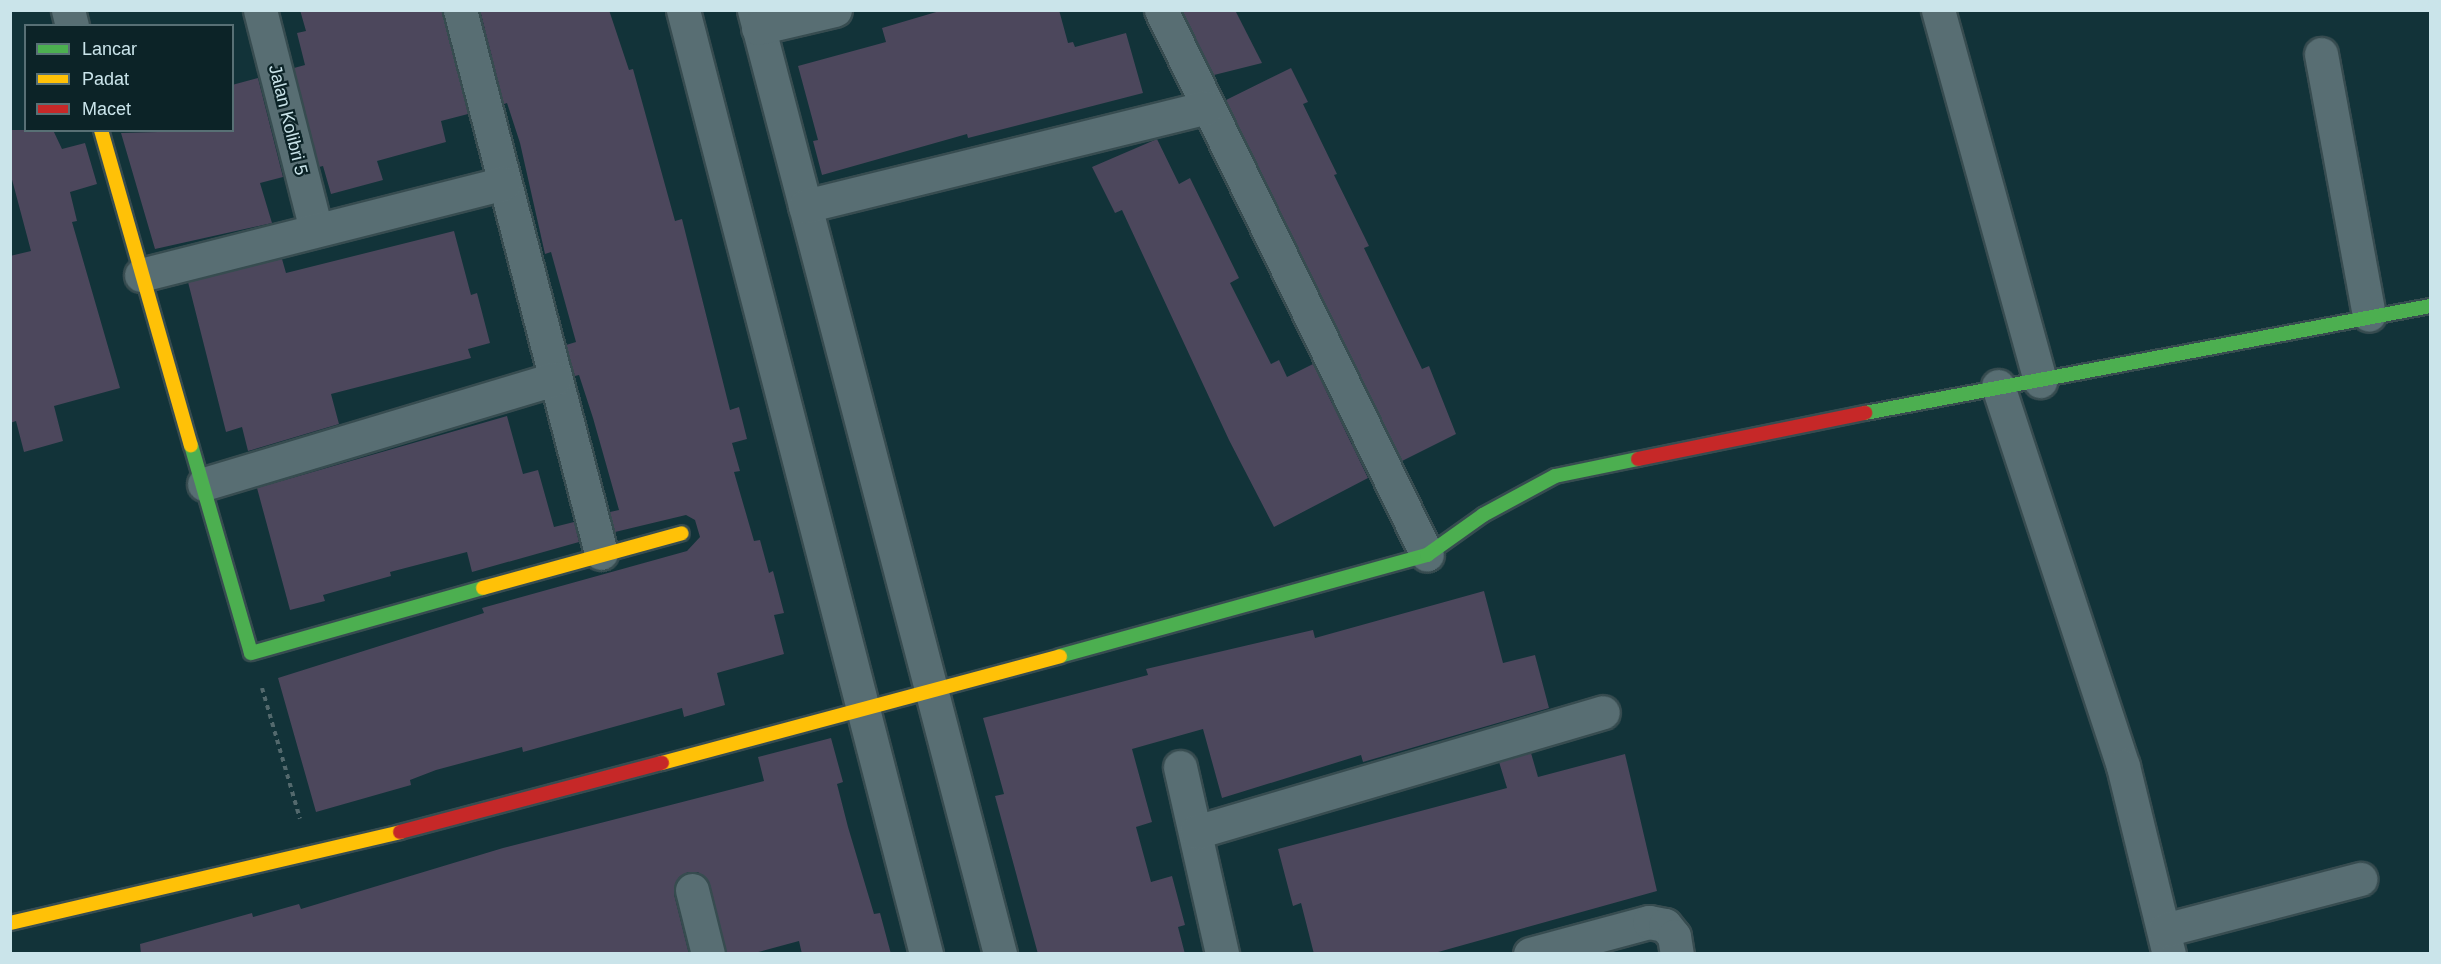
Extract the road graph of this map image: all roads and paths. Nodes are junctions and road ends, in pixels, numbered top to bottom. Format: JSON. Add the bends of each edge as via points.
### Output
{"nodes":[{"id":1,"x":260,"y":10,"type":"edge"},
{"id":2,"x":460,"y":10,"type":"edge"},
{"id":3,"x":683,"y":10,"type":"edge"},
{"id":4,"x":835,"y":10,"type":"edge"},
{"id":5,"x":1161,"y":10,"type":"edge"},
{"id":6,"x":1938,"y":10,"type":"edge"},
{"id":7,"x":756,"y":19,"type":"edge"},
{"id":8,"x":2321,"y":54,"type":"dead end"},
{"id":9,"x":1207,"y":107,"type":"junction"},
{"id":10,"x":102,"y":132,"type":"edge"},
{"id":11,"x":505,"y":183,"type":"junction"},
{"id":12,"x":805,"y":206,"type":"junction"},
{"id":13,"x":316,"y":230,"type":"junction"},
{"id":14,"x":141,"y":275,"type":"junction"},
{"id":15,"x":2430,"y":306,"type":"edge"},
{"id":16,"x":2369,"y":315,"type":"junction"},
{"id":17,"x":555,"y":379,"type":"junction"},
{"id":18,"x":2040,"y":381,"type":"junction"},
{"id":19,"x":1998,"y":386,"type":"junction"},
{"id":20,"x":204,"y":484,"type":"junction"},
{"id":21,"x":682,"y":533,"type":"dead end"},
{"id":22,"x":601,"y":553,"type":"junction"},
{"id":23,"x":1427,"y":555,"type":"junction"},
{"id":24,"x":251,"y":653,"type":"junction"},
{"id":25,"x":932,"y":692,"type":"junction"},
{"id":26,"x":863,"y":709,"type":"junction"},
{"id":27,"x":1603,"y":712,"type":"dead end"},
{"id":28,"x":1180,"y":767,"type":"dead end"},
{"id":29,"x":1196,"y":832,"type":"junction"},
{"id":30,"x":311,"y":855,"type":"junction"},
{"id":31,"x":2360,"y":879,"type":"dead end"},
{"id":32,"x":692,"y":890,"type":"dead end"},
{"id":33,"x":10,"y":923,"type":"edge"},
{"id":34,"x":2167,"y":942,"type":"edge"},
{"id":35,"x":708,"y":954,"type":"edge"},
{"id":36,"x":926,"y":954,"type":"edge"},
{"id":37,"x":999,"y":954,"type":"edge"},
{"id":38,"x":1221,"y":954,"type":"edge"},
{"id":39,"x":1530,"y":954,"type":"edge"},
{"id":40,"x":1677,"y":954,"type":"edge"}],
"edges":[{"from":1,"to":13,"type":"street","name":"Jalan Kolibri 5"},
{"from":2,"to":11,"type":"street"},
{"from":3,"to":26,"type":"street"},
{"from":4,"to":7,"type":"street"},
{"from":5,"to":9,"type":"street"},
{"from":6,"to":18,"type":"street"},
{"from":7,"to":12,"type":"street"},
{"from":8,"to":16,"type":"street"},
{"from":9,"to":12,"type":"street"},
{"from":9,"to":23,"type":"street"},
{"from":10,"to":14,"type":"street"},
{"from":11,"to":13,"type":"street"},
{"from":11,"to":17,"type":"street"},
{"from":12,"to":25,"type":"street"},
{"from":13,"to":14,"type":"street"},
{"from":14,"to":20,"type":"street"},
{"from":15,"to":16,"type":"street"},
{"from":16,"to":18,"type":"street"},
{"from":17,"to":20,"type":"street"},
{"from":17,"to":22,"type":"street"},
{"from":18,"to":19,"type":"street"},
{"from":19,"to":23,"type":"street","via":[[1555,476],[1483,515]]},
{"from":19,"to":34,"type":"street","via":[[2123,766]]},
{"from":20,"to":24,"type":"street"},
{"from":21,"to":22,"type":"street"},
{"from":22,"to":24,"type":"street"},
{"from":23,"to":25,"type":"street"},
{"from":24,"to":30,"type":"path"},
{"from":25,"to":26,"type":"street"},
{"from":25,"to":37,"type":"street"},
{"from":26,"to":30,"type":"street"},
{"from":26,"to":36,"type":"street"},
{"from":27,"to":29,"type":"street"},
{"from":28,"to":29,"type":"street"},
{"from":29,"to":38,"type":"street"},
{"from":30,"to":33,"type":"street"},
{"from":31,"to":34,"type":"street"},
{"from":32,"to":35,"type":"street"},
{"from":39,"to":40,"type":"street","via":[[1649,922],[1665,925],[1674,936]]}]}
